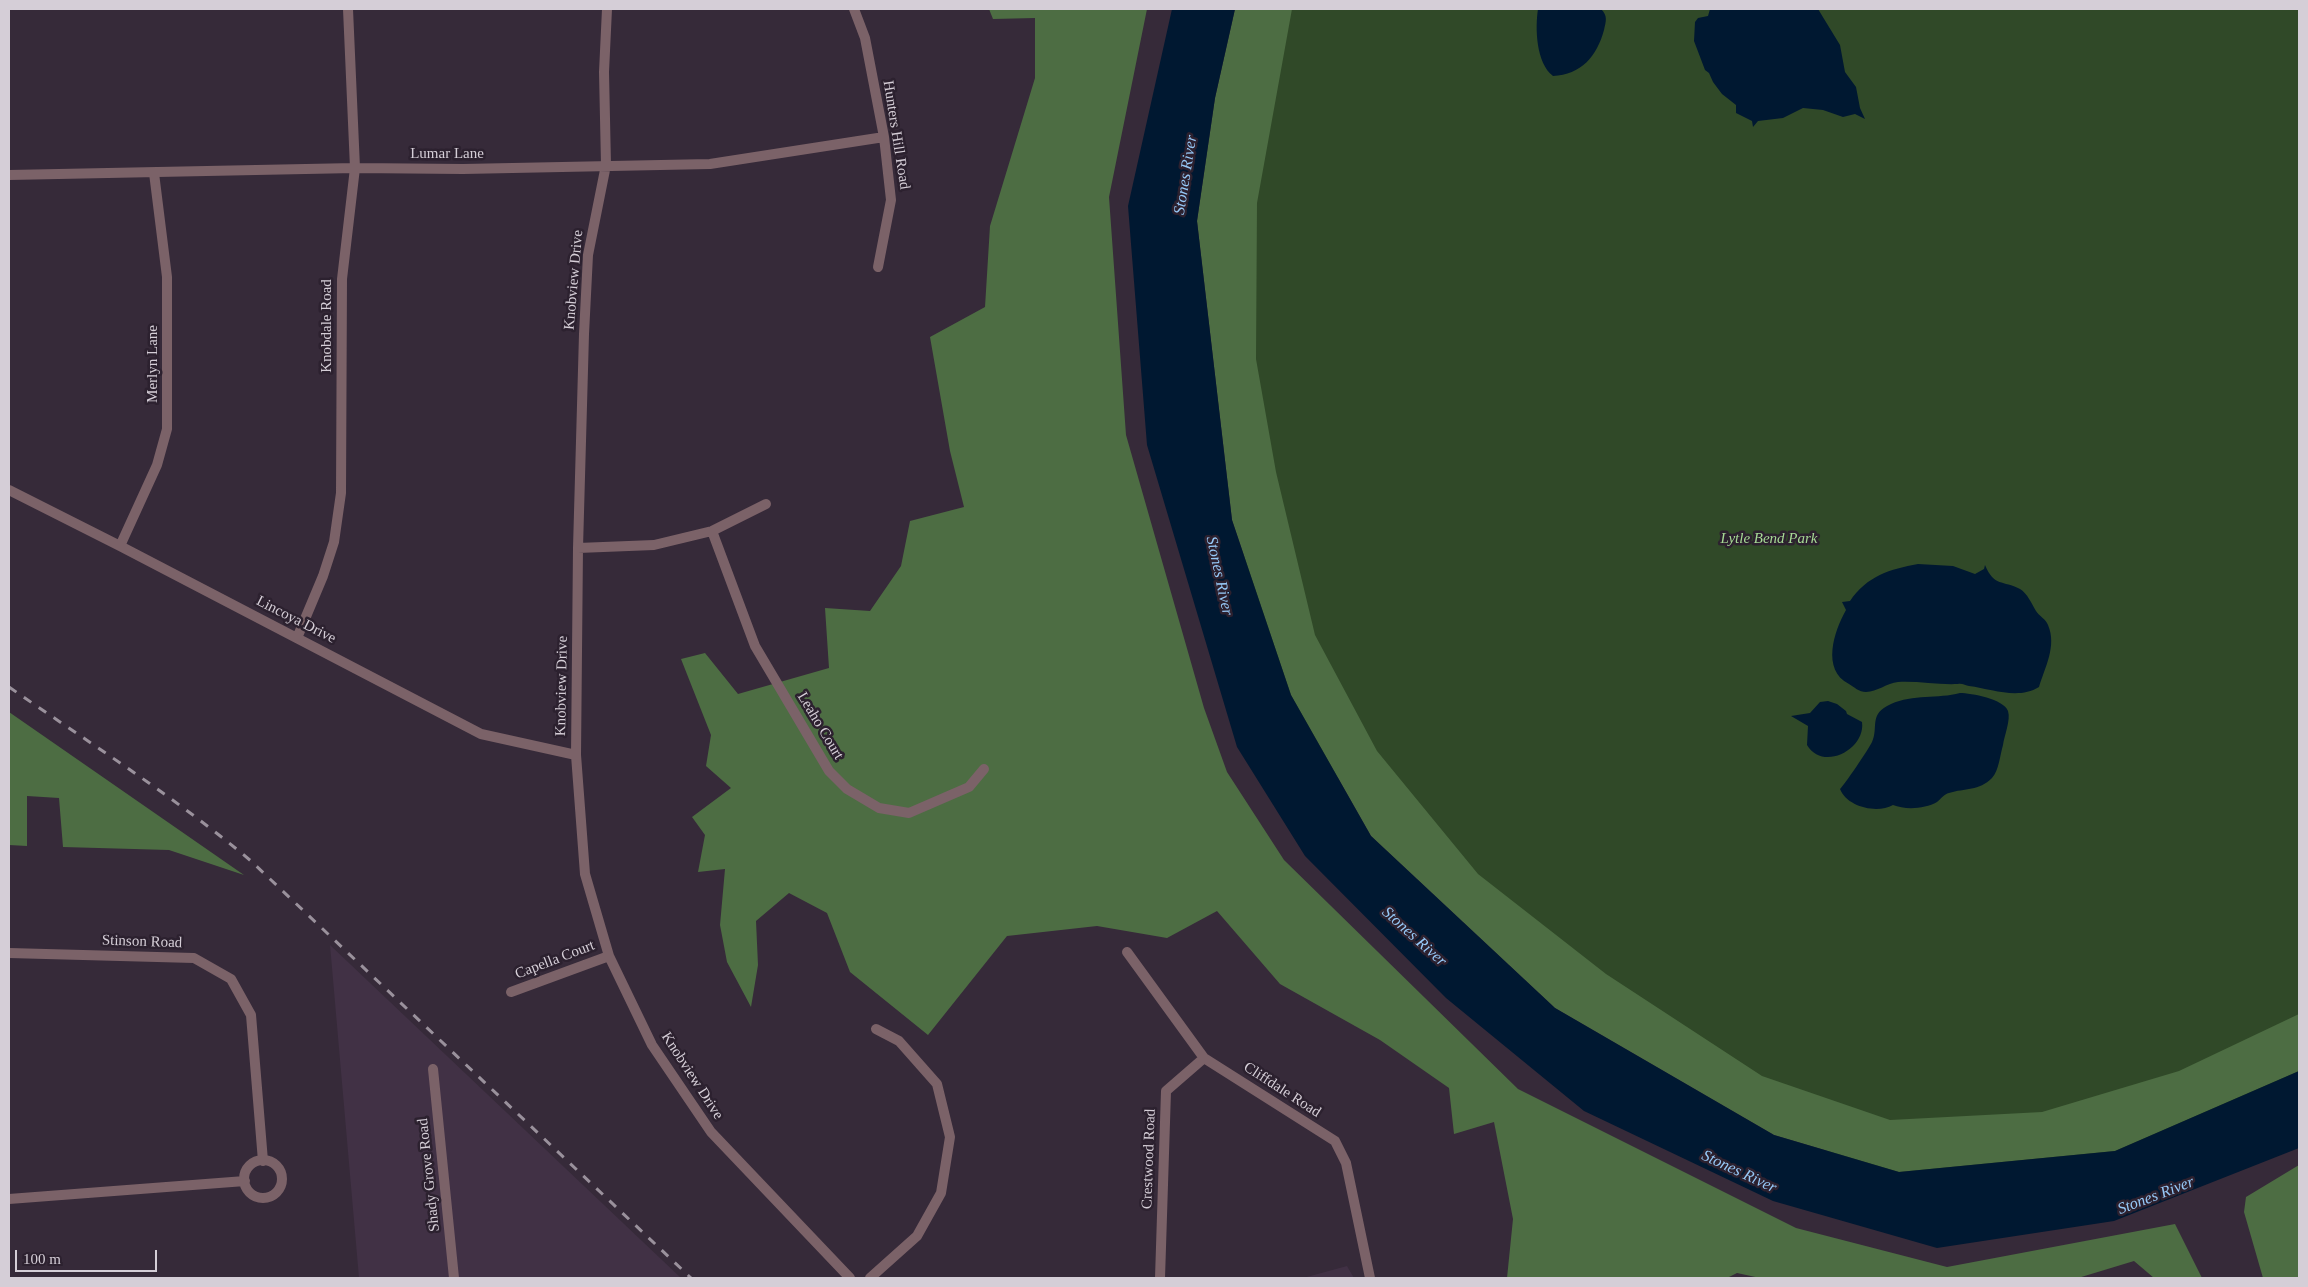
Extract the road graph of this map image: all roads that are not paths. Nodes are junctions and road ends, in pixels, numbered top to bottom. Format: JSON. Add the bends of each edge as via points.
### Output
{"nodes":[{"id":1,"x":348,"y":9,"type":"edge"},
{"id":2,"x":607,"y":9,"type":"edge"},
{"id":3,"x":854,"y":9,"type":"edge"},
{"id":4,"x":884,"y":137,"type":"junction"},
{"id":5,"x":606,"y":165,"type":"junction"},
{"id":6,"x":355,"y":168,"type":"junction"},
{"id":7,"x":154,"y":173,"type":"junction"},
{"id":8,"x":9,"y":175,"type":"edge"},
{"id":9,"x":878,"y":268,"type":"dead end"},
{"id":10,"x":9,"y":490,"type":"edge"},
{"id":11,"x":766,"y":504,"type":"dead end"},
{"id":12,"x":712,"y":531,"type":"junction"},
{"id":13,"x":120,"y":546,"type":"junction"},
{"id":14,"x":578,"y":548,"type":"junction"},
{"id":15,"x":298,"y":638,"type":"junction"},
{"id":16,"x":576,"y":755,"type":"junction"},
{"id":17,"x":984,"y":769,"type":"dead end"},
{"id":18,"x":1126,"y":952,"type":"dead end"},
{"id":19,"x":9,"y":953,"type":"edge"},
{"id":20,"x":608,"y":956,"type":"junction"},
{"id":21,"x":511,"y":992,"type":"dead end"},
{"id":22,"x":876,"y":1028,"type":"dead end"},
{"id":23,"x":1204,"y":1058,"type":"junction"},
{"id":24,"x":433,"y":1069,"type":"dead end"},
{"id":25,"x":263,"y":1161,"type":"junction"},
{"id":26,"x":245,"y":1181,"type":"junction"},
{"id":27,"x":9,"y":1199,"type":"edge"},
{"id":28,"x":454,"y":1278,"type":"edge"},
{"id":29,"x":850,"y":1278,"type":"edge"},
{"id":30,"x":870,"y":1278,"type":"edge"},
{"id":31,"x":1160,"y":1278,"type":"edge"},
{"id":32,"x":1370,"y":1278,"type":"edge"}],
"edges":[{"from":1,"to":6,"type":"street","name":"Knobdale Road"},
{"from":2,"to":5,"type":"street","name":"Knobview Drive","via":[[604,72]]},
{"from":3,"to":4,"type":"street","name":"Hunters Hill Road","via":[[865,38]]},
{"from":4,"to":5,"type":"street","name":"Lumar Lane","via":[[710,164]]},
{"from":4,"to":9,"type":"street","name":"Hunters Hill Road","via":[[890,200]]},
{"from":5,"to":6,"type":"street","name":"Lumar Lane"},
{"from":5,"to":14,"type":"street","name":"Knobview Drive","via":[[588,255]]},
{"from":6,"to":7,"type":"street","name":"Lumar Lane"},
{"from":6,"to":15,"type":"street","name":"Knobdale Road","via":[[342,279],[341,493],[334,542],[324,576]]},
{"from":7,"to":8,"type":"street","name":"Lumar Lane"},
{"from":7,"to":13,"type":"street","name":"Merlyn Lane","via":[[167,277],[167,429],[157,465]]},
{"from":10,"to":13,"type":"street","name":"Lincoya Drive"},
{"from":11,"to":12,"type":"street"},
{"from":12,"to":14,"type":"street","via":[[654,545]]},
{"from":12,"to":17,"type":"street","name":"Leaho Court","via":[[755,646],[829,771],[847,789],[878,808],[909,813],[969,787]]},
{"from":13,"to":15,"type":"street","name":"Lincoya Drive"},
{"from":14,"to":16,"type":"street","name":"Knobview Drive"},
{"from":15,"to":16,"type":"street","name":"Lincoya Drive","via":[[480,734]]},
{"from":16,"to":20,"type":"street","name":"Knobview Drive","via":[[585,874]]},
{"from":18,"to":23,"type":"street","name":"Cliffdale Road"},
{"from":19,"to":25,"type":"street","name":"Stinson Road","via":[[194,958],[231,979],[250,1015]]},
{"from":20,"to":21,"type":"street","name":"Capella Court"},
{"from":20,"to":29,"type":"street","name":"Knobview Drive","via":[[652,1045],[711,1132]]},
{"from":22,"to":30,"type":"street","via":[[899,1041],[936,1084],[950,1137],[941,1193],[917,1236]]},
{"from":23,"to":31,"type":"street","name":"Crestwood Road","via":[[1166,1091]]},
{"from":23,"to":32,"type":"street","name":"Cliffdale Road","via":[[1335,1142],[1346,1163]]},
{"from":24,"to":28,"type":"street","name":"Shady Grove Road"},
{"from":25,"to":26,"type":"street","via":[[249,1168]]},
{"from":25,"to":26,"type":"street","via":[[272,1163],[280,1172],[282,1184],[275,1194],[258,1197],[248,1190]]},
{"from":26,"to":27,"type":"street"}]}
